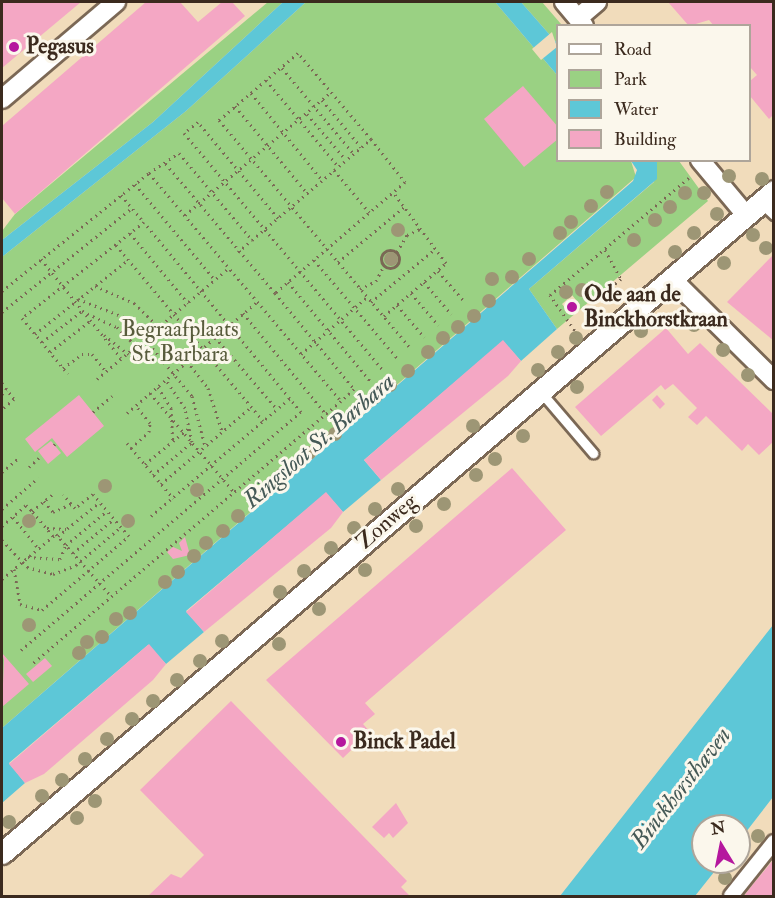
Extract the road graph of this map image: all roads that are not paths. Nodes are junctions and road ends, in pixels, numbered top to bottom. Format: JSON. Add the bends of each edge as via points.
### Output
{"nodes":[{"id":1,"x":116,"y":2,"type":"edge"},
{"id":2,"x":564,"y":2,"type":"edge"},
{"id":3,"x":597,"y":2,"type":"edge"},
{"id":4,"x":581,"y":22,"type":"edge"},
{"id":5,"x":2,"y":99,"type":"edge"},
{"id":6,"x":702,"y":163,"type":"edge"},
{"id":7,"x":764,"y":206,"type":"edge"},
{"id":8,"x":672,"y":279,"type":"junction"},
{"id":9,"x":774,"y":380,"type":"edge"},
{"id":10,"x":540,"y":391,"type":"junction"},
{"id":11,"x":593,"y":453,"type":"dead end"},
{"id":12,"x":774,"y":842,"type":"edge"},
{"id":13,"x":2,"y":853,"type":"edge"},
{"id":14,"x":731,"y":897,"type":"edge"}],
"edges":[{"from":1,"to":5,"type":"street"},
{"from":2,"to":4,"type":"street"},
{"from":3,"to":4,"type":"street"},
{"from":6,"to":7,"type":"street"},
{"from":7,"to":8,"type":"street","name":"Zonweg"},
{"from":8,"to":9,"type":"street"},
{"from":8,"to":10,"type":"street","name":"Zonweg"},
{"from":10,"to":11,"type":"lane"},
{"from":10,"to":13,"type":"street","name":"Zonweg"},
{"from":12,"to":14,"type":"street"}]}
